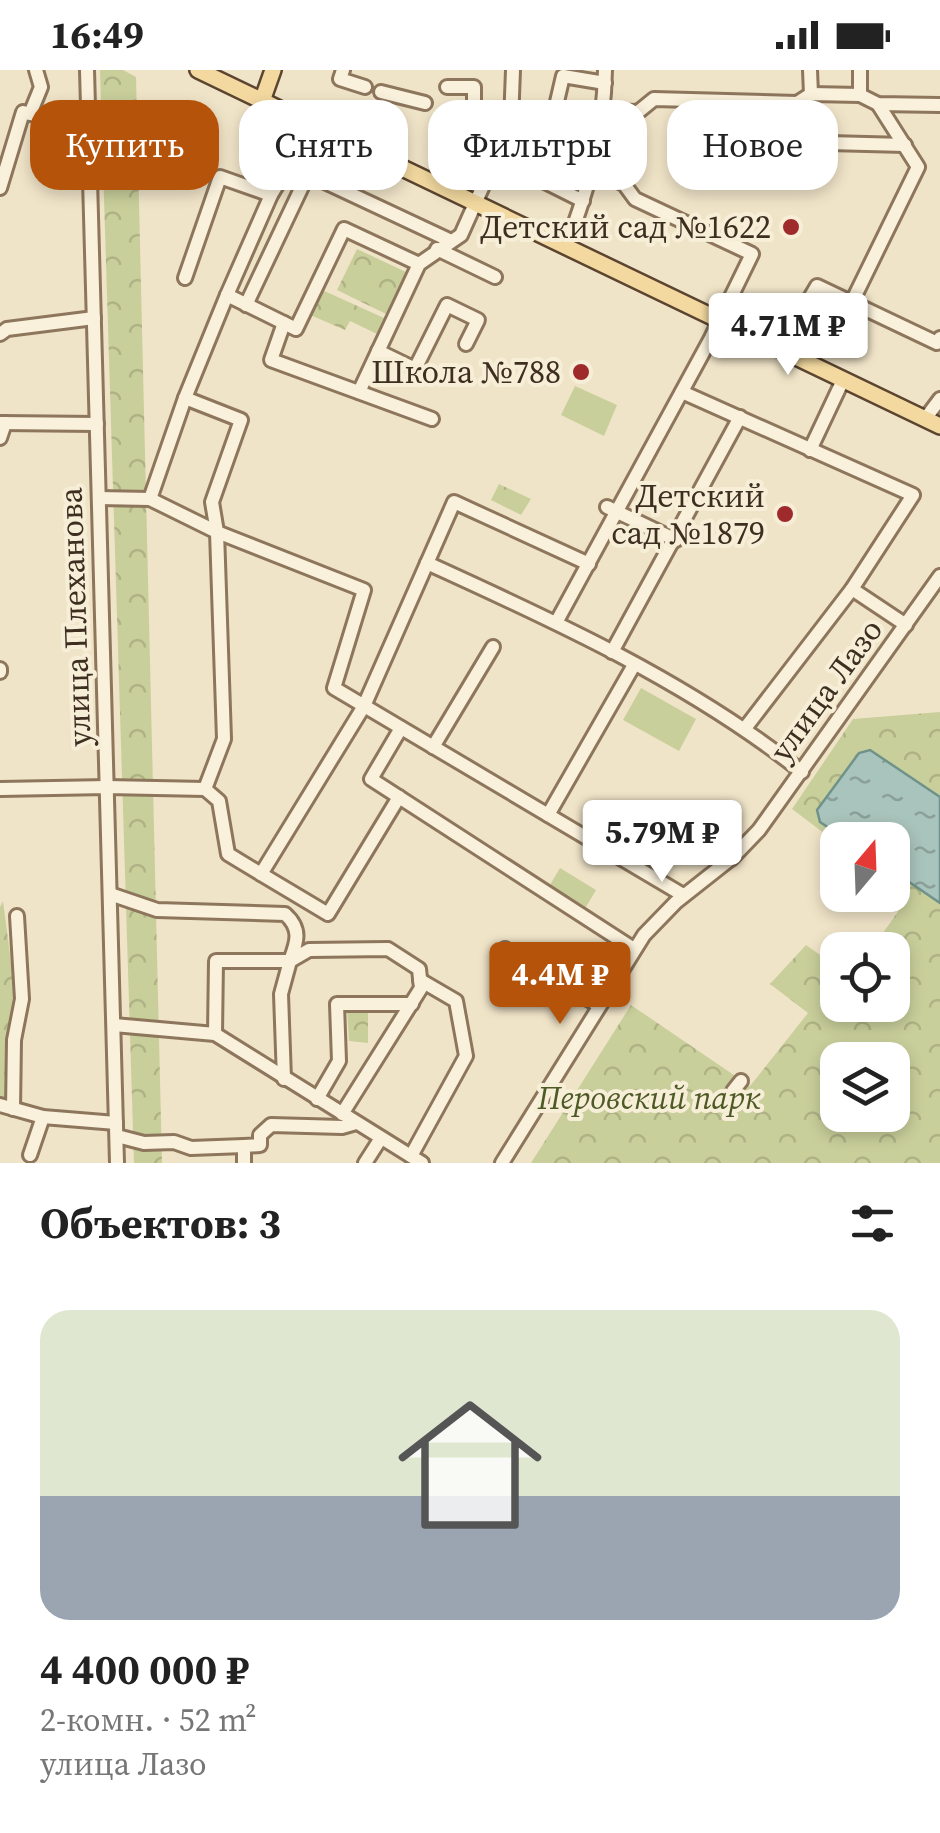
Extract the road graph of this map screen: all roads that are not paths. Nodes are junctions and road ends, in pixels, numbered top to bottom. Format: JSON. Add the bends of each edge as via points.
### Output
{"nodes":[{"id":1,"x":36,"y":70,"type":"edge"},
{"id":2,"x":87,"y":70,"type":"edge"},
{"id":3,"x":198,"y":70,"type":"edge"},
{"id":4,"x":273,"y":70,"type":"edge"},
{"id":5,"x":342,"y":70,"type":"edge"},
{"id":6,"x":512,"y":70,"type":"edge"},
{"id":7,"x":810,"y":70,"type":"edge"},
{"id":8,"x":860,"y":70,"type":"edge"},
{"id":9,"x":605,"y":76,"type":"edge"},
{"id":10,"x":365,"y":87,"type":"dead end"},
{"id":11,"x":447,"y":87,"type":"dead end"},
{"id":12,"x":382,"y":92,"type":"dead end"},
{"id":13,"x":811,"y":94,"type":"junction"},
{"id":14,"x":860,"y":95,"type":"junction"},
{"id":15,"x":36,"y":100,"type":"edge"},
{"id":16,"x":88,"y":100,"type":"edge"},
{"id":17,"x":260,"y":100,"type":"edge"},
{"id":18,"x":262,"y":100,"type":"edge"},
{"id":19,"x":474,"y":100,"type":"edge"},
{"id":20,"x":511,"y":100,"type":"edge"},
{"id":21,"x":682,"y":100,"type":"edge"},
{"id":22,"x":803,"y":100,"type":"edge"},
{"id":23,"x":425,"y":103,"type":"dead end"},
{"id":24,"x":878,"y":104,"type":"junction"},
{"id":25,"x":647,"y":105,"type":"edge"},
{"id":26,"x":940,"y":105,"type":"edge"},
{"id":27,"x":30,"y":114,"type":"edge"},
{"id":28,"x":838,"y":143,"type":"edge"},
{"id":29,"x":905,"y":145,"type":"junction"},
{"id":30,"x":408,"y":171,"type":"edge"},
{"id":31,"x":0,"y":188,"type":"edge"},
{"id":32,"x":90,"y":190,"type":"edge"},
{"id":33,"x":274,"y":190,"type":"edge"},
{"id":34,"x":300,"y":190,"type":"edge"},
{"id":35,"x":342,"y":190,"type":"edge"},
{"id":36,"x":482,"y":190,"type":"edge"},
{"id":37,"x":586,"y":190,"type":"edge"},
{"id":38,"x":628,"y":190,"type":"edge"},
{"id":39,"x":271,"y":195,"type":"junction"},
{"id":40,"x":582,"y":201,"type":"junction"},
{"id":41,"x":476,"y":203,"type":"junction"},
{"id":42,"x":451,"y":241,"type":"junction"},
{"id":43,"x":566,"y":247,"type":"junction"},
{"id":44,"x":437,"y":249,"type":"junction"},
{"id":45,"x":419,"y":264,"type":"junction"},
{"id":46,"x":495,"y":277,"type":"dead end"},
{"id":47,"x":184,"y":278,"type":"dead end"},
{"id":48,"x":226,"y":295,"type":"junction"},
{"id":49,"x":852,"y":302,"type":"junction"},
{"id":50,"x":246,"y":305,"type":"junction"},
{"id":51,"x":94,"y":318,"type":"junction"},
{"id":52,"x":720,"y":320,"type":"junction"},
{"id":53,"x":284,"y":323,"type":"junction"},
{"id":54,"x":0,"y":334,"type":"edge"},
{"id":55,"x":940,"y":338,"type":"edge"},
{"id":56,"x":466,"y":344,"type":"dead end"},
{"id":57,"x":780,"y":350,"type":"junction"},
{"id":58,"x":378,"y":351,"type":"junction"},
{"id":59,"x":843,"y":380,"type":"junction"},
{"id":60,"x":359,"y":392,"type":"junction"},
{"id":61,"x":682,"y":392,"type":"junction"},
{"id":62,"x":184,"y":398,"type":"junction"},
{"id":63,"x":940,"y":398,"type":"edge"},
{"id":64,"x":740,"y":418,"type":"junction"},
{"id":65,"x":432,"y":419,"type":"dead end"},
{"id":66,"x":933,"y":422,"type":"edge"},
{"id":67,"x":3,"y":423,"type":"edge"},
{"id":68,"x":97,"y":424,"type":"junction"},
{"id":69,"x":0,"y":438,"type":"edge"},
{"id":70,"x":810,"y":450,"type":"junction"},
{"id":71,"x":99,"y":498,"type":"junction"},
{"id":72,"x":150,"y":499,"type":"junction"},
{"id":73,"x":613,"y":509,"type":"junction"},
{"id":74,"x":217,"y":532,"type":"junction"},
{"id":75,"x":676,"y":540,"type":"junction"},
{"id":76,"x":427,"y":563,"type":"junction"},
{"id":77,"x":589,"y":564,"type":"junction"},
{"id":78,"x":940,"y":576,"type":"edge"},
{"id":79,"x":852,"y":589,"type":"junction"},
{"id":80,"x":556,"y":622,"type":"junction"},
{"id":81,"x":906,"y":625,"type":"junction"},
{"id":82,"x":493,"y":646,"type":"dead end"},
{"id":83,"x":612,"y":652,"type":"junction"},
{"id":84,"x":634,"y":665,"type":"junction"},
{"id":85,"x":364,"y":706,"type":"junction"},
{"id":86,"x":402,"y":728,"type":"junction"},
{"id":87,"x":746,"y":728,"type":"junction"},
{"id":88,"x":434,"y":747,"type":"junction"},
{"id":89,"x":802,"y":772,"type":"junction"},
{"id":90,"x":107,"y":787,"type":"junction"},
{"id":91,"x":0,"y":789,"type":"edge"},
{"id":92,"x":205,"y":790,"type":"junction"},
{"id":93,"x":399,"y":797,"type":"junction"},
{"id":94,"x":548,"y":815,"type":"junction"},
{"id":95,"x":670,"y":818,"type":"dead end"},
{"id":96,"x":731,"y":858,"type":"junction"},
{"id":97,"x":261,"y":874,"type":"junction"},
{"id":98,"x":110,"y":894,"type":"junction"},
{"id":99,"x":683,"y":895,"type":"junction"},
{"id":100,"x":16,"y":916,"type":"dead end"},
{"id":101,"x":634,"y":948,"type":"junction"},
{"id":102,"x":505,"y":949,"type":"dead end"},
{"id":103,"x":290,"y":961,"type":"junction"},
{"id":104,"x":420,"y":980,"type":"junction"},
{"id":105,"x":412,"y":1004,"type":"junction"},
{"id":106,"x":598,"y":1005,"type":"junction"},
{"id":107,"x":114,"y":1025,"type":"junction"},
{"id":108,"x":215,"y":1034,"type":"junction"},
{"id":109,"x":284,"y":1079,"type":"junction"},
{"id":110,"x":317,"y":1099,"type":"junction"},
{"id":111,"x":6,"y":1107,"type":"edge"},
{"id":112,"x":342,"y":1114,"type":"junction"},
{"id":113,"x":43,"y":1117,"type":"junction"},
{"id":114,"x":356,"y":1123,"type":"junction"},
{"id":115,"x":116,"y":1130,"type":"junction"},
{"id":116,"x":381,"y":1138,"type":"junction"},
{"id":117,"x":244,"y":1146,"type":"junction"},
{"id":118,"x":30,"y":1154,"type":"dead end"},
{"id":119,"x":416,"y":1160,"type":"edge"},
{"id":120,"x":117,"y":1163,"type":"edge"},
{"id":121,"x":244,"y":1163,"type":"edge"},
{"id":122,"x":365,"y":1163,"type":"edge"},
{"id":123,"x":502,"y":1163,"type":"edge"}],
"edges":[{"from":1,"to":15,"type":"street","via":[[41,87]]},
{"from":2,"to":16,"type":"street","name":"улица Плеханова"},
{"from":3,"to":17,"type":"main road"},
{"from":4,"to":18,"type":"main road"},
{"from":5,"to":10,"type":"street","via":[[340,80]]},
{"from":6,"to":20,"type":"street"},
{"from":7,"to":13,"type":"street"},
{"from":8,"to":14,"type":"street"},
{"from":9,"to":40,"type":"street","via":[[562,76],[539,179]]},
{"from":11,"to":19,"type":"street","via":[[474,88]]},
{"from":12,"to":23,"type":"street"},
{"from":13,"to":14,"type":"street"},
{"from":13,"to":22,"type":"street"},
{"from":14,"to":24,"type":"street"},
{"from":21,"to":25,"type":"street"},
{"from":24,"to":26,"type":"street"},
{"from":24,"to":29,"type":"street"},
{"from":27,"to":31,"type":"street","via":[[23,112]]},
{"from":28,"to":29,"type":"street"},
{"from":29,"to":49,"type":"street","via":[[918,167]]},
{"from":30,"to":41,"type":"main road"},
{"from":32,"to":51,"type":"street","name":"улица Плеханова"},
{"from":33,"to":39,"type":"street"},
{"from":34,"to":50,"type":"street"},
{"from":35,"to":42,"type":"street"},
{"from":36,"to":41,"type":"street"},
{"from":37,"to":40,"type":"street"},
{"from":38,"to":52,"type":"street","via":[[635,200],[752,254]]},
{"from":39,"to":47,"type":"street","via":[[220,177]]},
{"from":39,"to":48,"type":"street"},
{"from":40,"to":43,"type":"street"},
{"from":41,"to":42,"type":"street","via":[[461,235]]},
{"from":41,"to":43,"type":"main road"},
{"from":42,"to":44,"type":"street"},
{"from":43,"to":52,"type":"main road"},
{"from":44,"to":45,"type":"street"},
{"from":44,"to":46,"type":"street"},
{"from":45,"to":53,"type":"street","via":[[344,229],[296,329]]},
{"from":45,"to":58,"type":"street"},
{"from":48,"to":50,"type":"street"},
{"from":48,"to":62,"type":"street"},
{"from":49,"to":55,"type":"street"},
{"from":49,"to":57,"type":"street","via":[[817,286]]},
{"from":50,"to":53,"type":"street"},
{"from":51,"to":54,"type":"street"},
{"from":51,"to":68,"type":"street","name":"улица Плеханова"},
{"from":52,"to":57,"type":"main road"},
{"from":52,"to":61,"type":"street"},
{"from":53,"to":60,"type":"street","via":[[271,360]]},
{"from":56,"to":58,"type":"street","via":[[478,320],[446,305],[415,369]]},
{"from":57,"to":59,"type":"main road"},
{"from":58,"to":60,"type":"street"},
{"from":59,"to":66,"type":"main road"},
{"from":59,"to":70,"type":"street"},
{"from":60,"to":65,"type":"street"},
{"from":61,"to":64,"type":"street"},
{"from":61,"to":73,"type":"street"},
{"from":62,"to":72,"type":"street"},
{"from":62,"to":74,"type":"street","via":[[241,420],[212,502]]},
{"from":63,"to":66,"type":"street"},
{"from":64,"to":70,"type":"street"},
{"from":64,"to":75,"type":"street"},
{"from":67,"to":68,"type":"street"},
{"from":67,"to":69,"type":"street"},
{"from":68,"to":71,"type":"street","name":"улица Плеханова"},
{"from":70,"to":79,"type":"street","via":[[913,495]]},
{"from":71,"to":72,"type":"street"},
{"from":71,"to":90,"type":"street","name":"улица Плеханова"},
{"from":72,"to":74,"type":"street"},
{"from":73,"to":75,"type":"street"},
{"from":73,"to":77,"type":"street"},
{"from":74,"to":85,"type":"street","via":[[364,590],[334,688]]},
{"from":74,"to":92,"type":"street","via":[[224,739]]},
{"from":75,"to":83,"type":"street"},
{"from":76,"to":77,"type":"street","via":[[454,502]]},
{"from":76,"to":80,"type":"street"},
{"from":76,"to":85,"type":"street"},
{"from":77,"to":80,"type":"street"},
{"from":78,"to":81,"type":"street","name":"улица Лазо"},
{"from":79,"to":81,"type":"street"},
{"from":79,"to":87,"type":"street"},
{"from":80,"to":83,"type":"street"},
{"from":81,"to":89,"type":"street","name":"улица Лазо"},
{"from":82,"to":88,"type":"street"},
{"from":83,"to":84,"type":"street"},
{"from":84,"to":87,"type":"street"},
{"from":84,"to":94,"type":"street"},
{"from":85,"to":86,"type":"street"},
{"from":85,"to":97,"type":"street"},
{"from":86,"to":88,"type":"street"},
{"from":86,"to":93,"type":"street","via":[[371,778]]},
{"from":87,"to":89,"type":"street"},
{"from":88,"to":94,"type":"street"},
{"from":89,"to":96,"type":"street","name":"улица Лазо"},
{"from":90,"to":91,"type":"street"},
{"from":90,"to":92,"type":"street"},
{"from":90,"to":98,"type":"street","name":"улица Плеханова"},
{"from":92,"to":97,"type":"street","via":[[219,801],[228,854]]},
{"from":93,"to":97,"type":"street","via":[[328,914]]},
{"from":93,"to":101,"type":"street"},
{"from":94,"to":99,"type":"street"},
{"from":95,"to":96,"type":"street"},
{"from":96,"to":99,"type":"street","name":"улица Лазо"},
{"from":98,"to":103,"type":"street","via":[[158,910],[286,914],[298,937]]},
{"from":98,"to":107,"type":"street","name":"улица Плеханова"},
{"from":99,"to":101,"type":"street","name":"улица Лазо"},
{"from":100,"to":111,"type":"street","via":[[22,999]]},
{"from":101,"to":106,"type":"street","name":"улица Лазо"},
{"from":102,"to":106,"type":"street"},
{"from":103,"to":104,"type":"street","via":[[308,950],[388,949],[419,969]]},
{"from":103,"to":108,"type":"street","via":[[216,961]]},
{"from":103,"to":109,"type":"street","via":[[280,994]]},
{"from":104,"to":105,"type":"street"},
{"from":104,"to":119,"type":"street","via":[[456,1000],[466,1056]]},
{"from":105,"to":110,"type":"street","via":[[337,1004],[338,1061]]},
{"from":105,"to":112,"type":"street"},
{"from":106,"to":123,"type":"street","name":"улица Лазо"},
{"from":107,"to":108,"type":"street"},
{"from":107,"to":115,"type":"street","name":"улица Плеханова"},
{"from":108,"to":109,"type":"street"},
{"from":109,"to":110,"type":"street"},
{"from":110,"to":112,"type":"street"},
{"from":111,"to":113,"type":"street"},
{"from":112,"to":114,"type":"street"},
{"from":113,"to":115,"type":"street"},
{"from":113,"to":118,"type":"street"},
{"from":114,"to":116,"type":"street"},
{"from":114,"to":117,"type":"street","via":[[270,1126],[260,1145]]},
{"from":115,"to":117,"type":"street","via":[[144,1143]]},
{"from":115,"to":120,"type":"street","name":"улица Плеханова"},
{"from":116,"to":119,"type":"street"},
{"from":116,"to":122,"type":"street"},
{"from":117,"to":121,"type":"street"}]}
